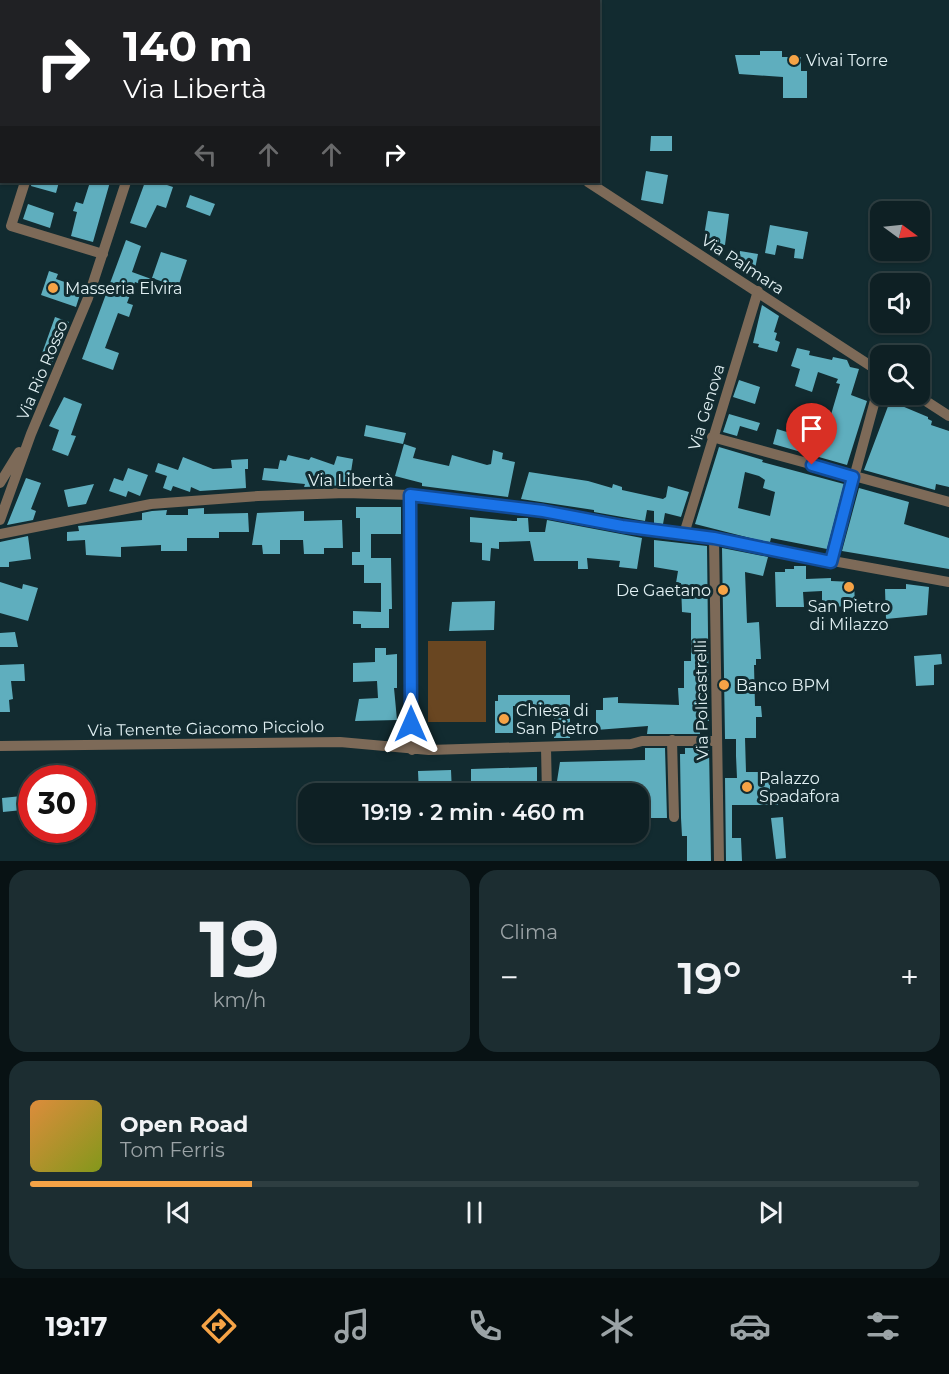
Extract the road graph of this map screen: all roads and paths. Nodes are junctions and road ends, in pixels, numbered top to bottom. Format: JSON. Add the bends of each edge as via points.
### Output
{"nodes":[{"id":1,"x":25,"y":183,"type":"edge"},
{"id":2,"x":126,"y":183,"type":"edge"},
{"id":3,"x":590,"y":183,"type":"edge"},
{"id":4,"x":103,"y":254,"type":"junction"},
{"id":5,"x":758,"y":291,"type":"junction"},
{"id":6,"x":870,"y":365,"type":"edge"},
{"id":7,"x":930,"y":404,"type":"edge"},
{"id":8,"x":873,"y":405,"type":"edge"},
{"id":9,"x":949,"y":416,"type":"edge"},
{"id":10,"x":31,"y":434,"type":"junction"},
{"id":11,"x":712,"y":437,"type":"junction"},
{"id":12,"x":853,"y":477,"type":"junction"},
{"id":13,"x":0,"y":483,"type":"edge"},
{"id":14,"x":410,"y":495,"type":"junction"},
{"id":15,"x":949,"y":502,"type":"edge"},
{"id":16,"x":0,"y":520,"type":"edge"},
{"id":17,"x":0,"y":534,"type":"edge"},
{"id":18,"x":684,"y":534,"type":"junction"},
{"id":19,"x":714,"y":538,"type":"junction"},
{"id":20,"x":831,"y":562,"type":"junction"},
{"id":21,"x":949,"y":582,"type":"edge"},
{"id":22,"x":672,"y":740,"type":"junction"},
{"id":23,"x":716,"y":741,"type":"junction"},
{"id":24,"x":0,"y":746,"type":"edge"},
{"id":25,"x":546,"y":748,"type":"junction"},
{"id":26,"x":412,"y":750,"type":"junction"},
{"id":27,"x":547,"y":783,"type":"edge"},
{"id":28,"x":674,"y":817,"type":"dead end"},
{"id":29,"x":719,"y":861,"type":"edge"}],
"edges":[{"from":1,"to":4,"type":"street","via":[[11,226]]},
{"from":2,"to":4,"type":"street","name":"Via Rio Rosso"},
{"from":3,"to":5,"type":"street","name":"Via Palmara"},
{"from":4,"to":10,"type":"street","name":"Via Rio Rosso"},
{"from":5,"to":6,"type":"street","name":"Via Palmara"},
{"from":5,"to":11,"type":"street","name":"Via Genova"},
{"from":7,"to":9,"type":"street"},
{"from":8,"to":12,"type":"street"},
{"from":10,"to":13,"type":"street"},
{"from":10,"to":16,"type":"street"},
{"from":11,"to":12,"type":"street"},
{"from":11,"to":18,"type":"street","name":"Via Genova"},
{"from":12,"to":15,"type":"street"},
{"from":12,"to":20,"type":"street"},
{"from":14,"to":17,"type":"street","name":"Via Libertà","via":[[269,495],[151,504]]},
{"from":14,"to":18,"type":"street","name":"Via Libertà"},
{"from":14,"to":26,"type":"street"},
{"from":18,"to":19,"type":"street","name":"Via Libertà"},
{"from":19,"to":20,"type":"street","name":"Via Libertà"},
{"from":19,"to":23,"type":"street","name":"Via Policastrelli"},
{"from":20,"to":21,"type":"street","name":"Via Libertà"},
{"from":22,"to":23,"type":"street","name":"Via Tenente Giacomo Picciolo"},
{"from":22,"to":25,"type":"street","name":"Via Tenente Giacomo Picciolo"},
{"from":22,"to":28,"type":"street"},
{"from":23,"to":29,"type":"street","name":"Via Policastrelli"},
{"from":24,"to":26,"type":"street","name":"Via Tenente Giacomo Picciolo","via":[[340,742]]},
{"from":25,"to":26,"type":"street","name":"Via Tenente Giacomo Picciolo"},
{"from":25,"to":27,"type":"street"}]}
